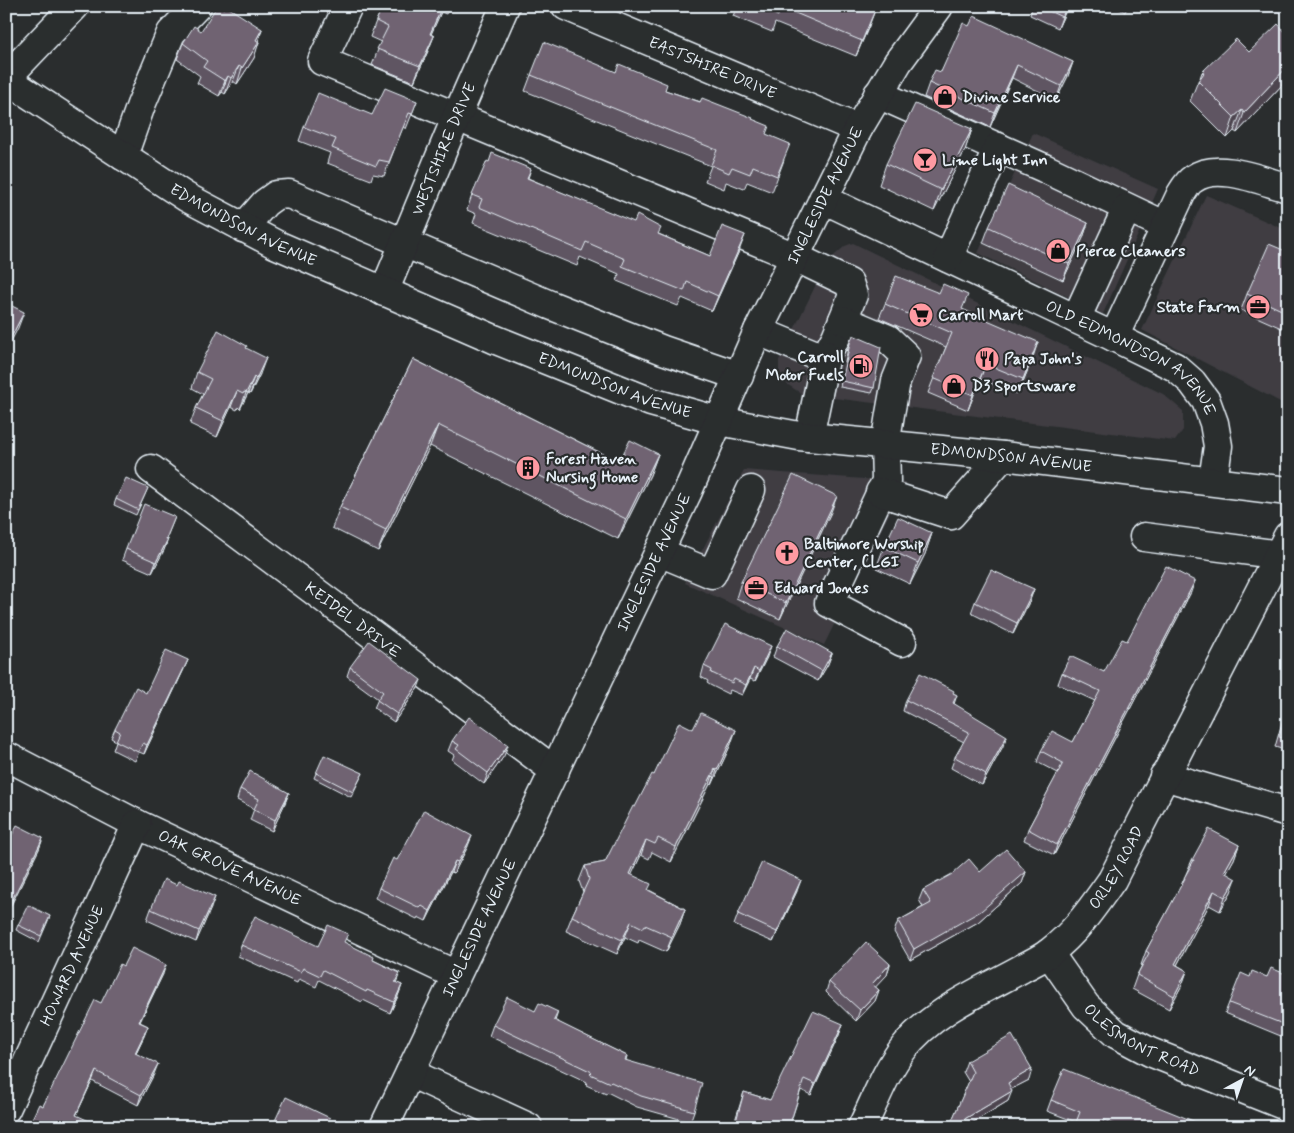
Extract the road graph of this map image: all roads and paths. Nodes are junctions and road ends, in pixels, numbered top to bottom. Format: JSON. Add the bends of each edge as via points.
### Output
{"nodes":[{"id":1,"x":75,"y":6,"type":"edge"},
{"id":2,"x":197,"y":6,"type":"edge"},
{"id":3,"x":348,"y":6,"type":"edge"},
{"id":4,"x":505,"y":6,"type":"edge"},
{"id":5,"x":566,"y":6,"type":"edge"},
{"id":6,"x":939,"y":6,"type":"edge"},
{"id":7,"x":6,"y":78,"type":"edge"},
{"id":8,"x":878,"y":94,"type":"junction"},
{"id":9,"x":456,"y":118,"type":"junction"},
{"id":10,"x":858,"y":129,"type":"junction"},
{"id":11,"x":998,"y":147,"type":"junction"},
{"id":12,"x":122,"y":156,"type":"junction"},
{"id":13,"x":1288,"y":188,"type":"edge"},
{"id":14,"x":823,"y":199,"type":"junction"},
{"id":15,"x":1127,"y":208,"type":"junction"},
{"id":16,"x":1166,"y":226,"type":"junction"},
{"id":17,"x":243,"y":228,"type":"junction"},
{"id":18,"x":405,"y":242,"type":"junction"},
{"id":19,"x":795,"y":257,"type":"junction"},
{"id":20,"x":948,"y":258,"type":"junction"},
{"id":21,"x":384,"y":292,"type":"junction"},
{"id":22,"x":1076,"y":319,"type":"junction"},
{"id":23,"x":843,"y":320,"type":"junction"},
{"id":24,"x":758,"y":331,"type":"junction"},
{"id":25,"x":1114,"y":337,"type":"junction"},
{"id":26,"x":826,"y":354,"type":"junction"},
{"id":27,"x":738,"y":376,"type":"junction"},
{"id":28,"x":719,"y":421,"type":"junction"},
{"id":29,"x":809,"y":437,"type":"junction"},
{"id":30,"x":885,"y":445,"type":"junction"},
{"id":31,"x":1002,"y":456,"type":"junction"},
{"id":32,"x":151,"y":469,"type":"dead end"},
{"id":33,"x":1213,"y":481,"type":"junction"},
{"id":34,"x":751,"y":490,"type":"dead end"},
{"id":35,"x":1288,"y":491,"type":"edge"},
{"id":36,"x":880,"y":492,"type":"junction"},
{"id":37,"x":1144,"y":537,"type":"dead end"},
{"id":38,"x":1285,"y":549,"type":"edge"},
{"id":39,"x":659,"y":552,"type":"junction"},
{"id":40,"x":902,"y":642,"type":"dead end"},
{"id":41,"x":6,"y":756,"type":"edge"},
{"id":42,"x":555,"y":771,"type":"junction"},
{"id":43,"x":1164,"y":776,"type":"junction"},
{"id":44,"x":1288,"y":812,"type":"edge"},
{"id":45,"x":137,"y":824,"type":"junction"},
{"id":46,"x":1050,"y":953,"type":"junction"},
{"id":47,"x":456,"y":975,"type":"junction"},
{"id":48,"x":410,"y":1073,"type":"junction"},
{"id":49,"x":1288,"y":1107,"type":"edge"},
{"id":50,"x":6,"y":1108,"type":"edge"},
{"id":51,"x":384,"y":1127,"type":"edge"},
{"id":52,"x":528,"y":1127,"type":"edge"},
{"id":53,"x":862,"y":1127,"type":"edge"}],
"edges":[{"from":1,"to":7,"type":"street"},
{"from":2,"to":12,"type":"street","via":[[171,33]]},
{"from":3,"to":9,"type":"street","via":[[322,61]]},
{"from":4,"to":9,"type":"street","name":"WESTSHIRE DRIVE"},
{"from":5,"to":10,"type":"street","name":"EASTSHIRE DRIVE"},
{"from":6,"to":8,"type":"street","name":"INGLESIDE AVENUE"},
{"from":7,"to":12,"type":"street","name":"EDMONDSON AVENUE"},
{"from":8,"to":10,"type":"street","name":"INGLESIDE AVENUE"},
{"from":8,"to":11,"type":"street"},
{"from":9,"to":18,"type":"street","name":"WESTSHIRE DRIVE"},
{"from":9,"to":19,"type":"street"},
{"from":10,"to":14,"type":"street","name":"INGLESIDE AVENUE"},
{"from":11,"to":15,"type":"street"},
{"from":11,"to":20,"type":"street"},
{"from":12,"to":17,"type":"street","name":"EDMONDSON AVENUE","via":[[186,197]]},
{"from":13,"to":16,"type":"street","via":[[1218,170],[1204,174],[1192,179],[1181,194]]},
{"from":14,"to":19,"type":"street","name":"INGLESIDE AVENUE"},
{"from":14,"to":20,"type":"street","name":"OLD EDMONDSON AVENUE"},
{"from":15,"to":16,"type":"street"},
{"from":15,"to":22,"type":"street"},
{"from":16,"to":25,"type":"street"},
{"from":17,"to":18,"type":"street","via":[[265,203],[276,195],[289,194]]},
{"from":17,"to":21,"type":"street","name":"EDMONDSON AVENUE"},
{"from":18,"to":21,"type":"street","name":"WESTSHIRE DRIVE"},
{"from":18,"to":27,"type":"street","via":[[593,322]]},
{"from":19,"to":23,"type":"street","via":[[849,283],[853,295]]},
{"from":19,"to":24,"type":"street","name":"INGLESIDE AVENUE"},
{"from":20,"to":22,"type":"street","name":"OLD EDMONDSON AVENUE"},
{"from":21,"to":28,"type":"street","name":"EDMONDSON AVENUE","via":[[651,402]]},
{"from":22,"to":25,"type":"street","name":"OLD EDMONDSON AVENUE"},
{"from":23,"to":26,"type":"street"},
{"from":23,"to":30,"type":"street","via":[[888,339],[906,356],[896,381]]},
{"from":24,"to":26,"type":"street","via":[[814,354]]},
{"from":24,"to":27,"type":"street","name":"INGLESIDE AVENUE"},
{"from":25,"to":33,"type":"street","name":"OLD EDMONDSON AVENUE","via":[[1175,367],[1206,401],[1218,446]]},
{"from":26,"to":29,"type":"street"},
{"from":27,"to":28,"type":"street","name":"INGLESIDE AVENUE"},
{"from":28,"to":29,"type":"street","name":"EDMONDSON AVENUE"},
{"from":28,"to":39,"type":"street","name":"INGLESIDE AVENUE"},
{"from":29,"to":30,"type":"street","name":"EDMONDSON AVENUE"},
{"from":30,"to":31,"type":"street","name":"EDMONDSON AVENUE"},
{"from":30,"to":36,"type":"street","via":[[886,481]]},
{"from":31,"to":33,"type":"street","name":"EDMONDSON AVENUE"},
{"from":31,"to":36,"type":"street","via":[[952,515]]},
{"from":32,"to":42,"type":"street","name":"KEIDEL DRIVE"},
{"from":33,"to":35,"type":"street","name":"EDMONDSON AVENUE"},
{"from":34,"to":39,"type":"street","via":[[712,574]]},
{"from":36,"to":40,"type":"street","via":[[829,603]]},
{"from":37,"to":38,"type":"street"},
{"from":38,"to":43,"type":"street","name":"ORLEY ROAD"},
{"from":39,"to":42,"type":"street","name":"INGLESIDE AVENUE"},
{"from":41,"to":45,"type":"street","name":"OAK GROVE AVENUE"},
{"from":42,"to":47,"type":"street","name":"INGLESIDE AVENUE"},
{"from":43,"to":44,"type":"street"},
{"from":43,"to":46,"type":"street","name":"ORLEY ROAD","via":[[1112,880],[1076,930]]},
{"from":45,"to":47,"type":"street","name":"OAK GROVE AVENUE"},
{"from":45,"to":50,"type":"street","name":"HOWARD AVENUE"},
{"from":46,"to":49,"type":"street","name":"OLESMONT ROAD","via":[[1086,1006],[1116,1034],[1150,1052]]},
{"from":46,"to":53,"type":"street","name":"ORLEY ROAD","via":[[952,1007],[924,1028],[903,1049]]},
{"from":47,"to":48,"type":"street","name":"INGLESIDE AVENUE"},
{"from":48,"to":51,"type":"street","name":"INGLESIDE AVENUE"},
{"from":48,"to":52,"type":"street"}]}
